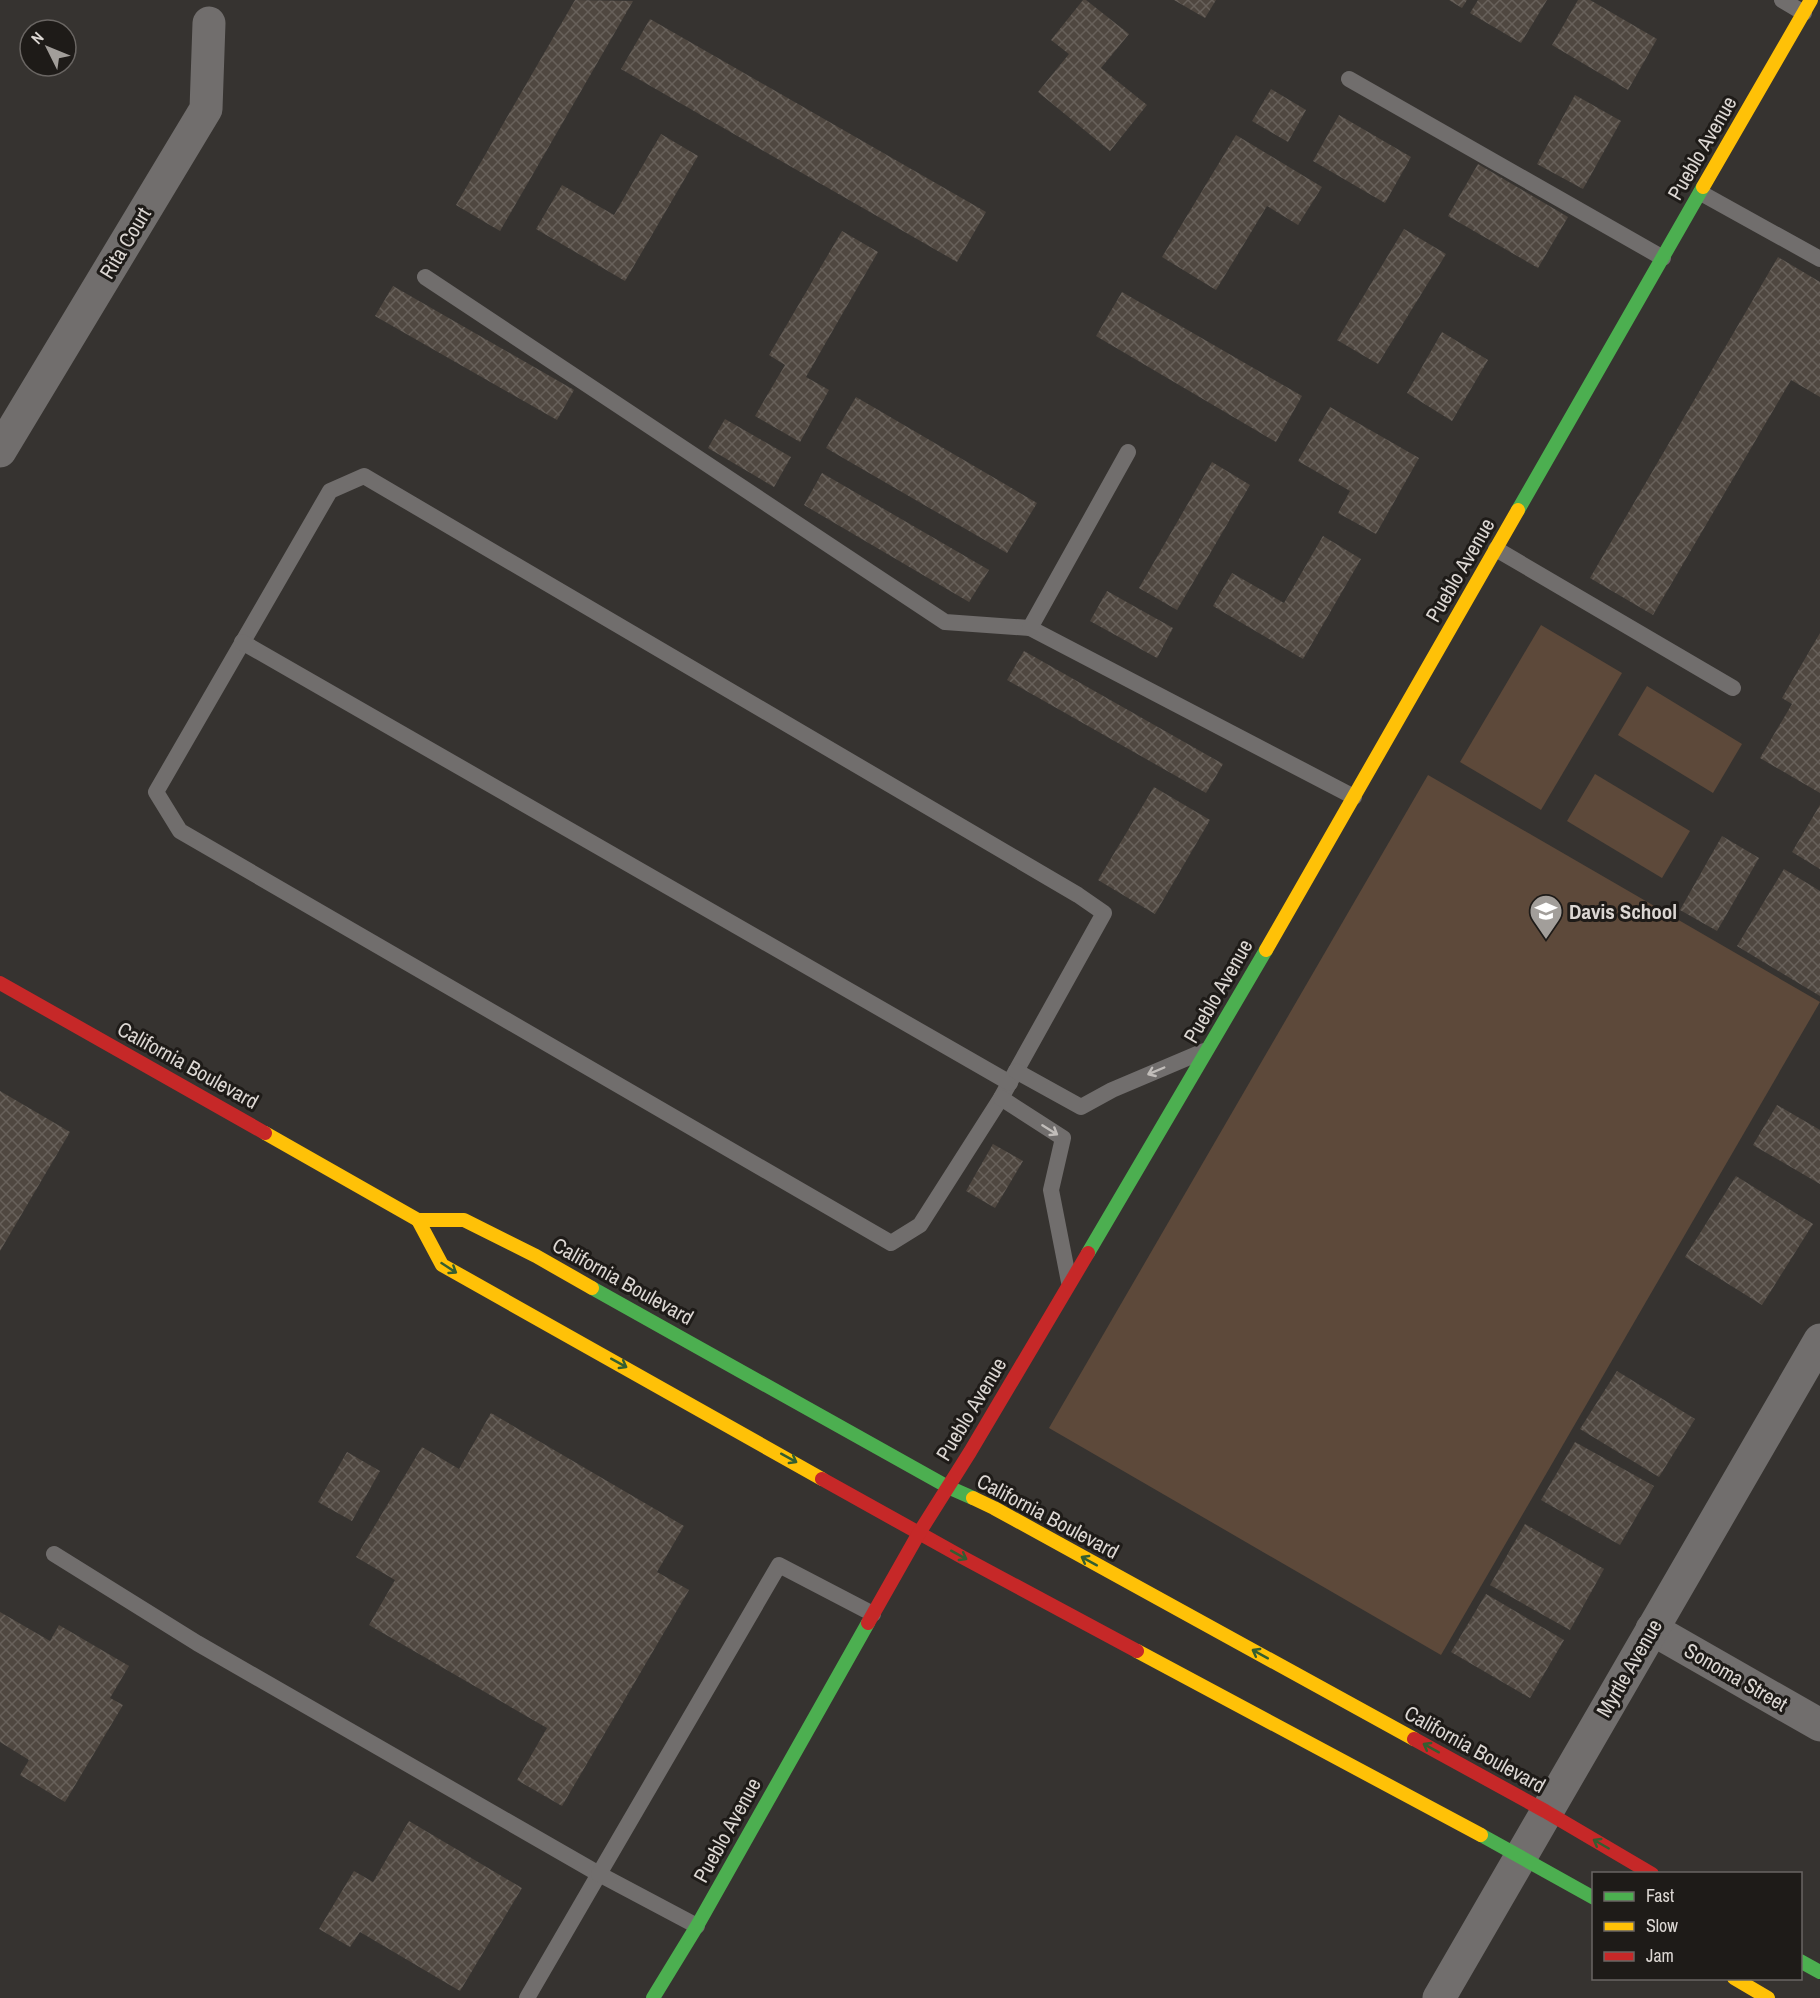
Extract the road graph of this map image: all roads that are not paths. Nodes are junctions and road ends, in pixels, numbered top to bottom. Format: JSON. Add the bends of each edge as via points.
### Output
{"nodes":[{"id":1,"x":1782,"y":0,"type":"edge"},
{"id":2,"x":1808,"y":6,"type":"edge"},
{"id":3,"x":208,"y":23,"type":"dead end"},
{"id":4,"x":1349,"y":79,"type":"dead end"},
{"id":5,"x":1701,"y":193,"type":"junction"},
{"id":6,"x":1663,"y":258,"type":"junction"},
{"id":7,"x":1820,"y":259,"type":"edge"},
{"id":8,"x":425,"y":277,"type":"dead end"},
{"id":9,"x":0,"y":451,"type":"edge"},
{"id":10,"x":1128,"y":452,"type":"dead end"},
{"id":11,"x":1496,"y":549,"type":"junction"},
{"id":12,"x":1030,"y":628,"type":"junction"},
{"id":13,"x":242,"y":642,"type":"junction"},
{"id":14,"x":1733,"y":688,"type":"dead end"},
{"id":15,"x":1354,"y":797,"type":"junction"},
{"id":16,"x":0,"y":983,"type":"edge"},
{"id":17,"x":1210,"y":1048,"type":"junction"},
{"id":18,"x":1013,"y":1077,"type":"junction"},
{"id":19,"x":1001,"y":1098,"type":"junction"},
{"id":20,"x":418,"y":1220,"type":"junction"},
{"id":21,"x":1070,"y":1284,"type":"junction"},
{"id":22,"x":1820,"y":1340,"type":"edge"},
{"id":23,"x":948,"y":1487,"type":"junction"},
{"id":24,"x":919,"y":1533,"type":"junction"},
{"id":25,"x":54,"y":1554,"type":"dead end"},
{"id":26,"x":873,"y":1614,"type":"junction"},
{"id":27,"x":1652,"y":1629,"type":"junction"},
{"id":28,"x":1820,"y":1725,"type":"edge"},
{"id":29,"x":1545,"y":1811,"type":"junction"},
{"id":30,"x":1522,"y":1857,"type":"junction"},
{"id":31,"x":1649,"y":1872,"type":"edge"},
{"id":32,"x":599,"y":1874,"type":"junction"},
{"id":33,"x":1592,"y":1897,"type":"edge"},
{"id":34,"x":697,"y":1926,"type":"junction"},
{"id":35,"x":1802,"y":1962,"type":"edge"},
{"id":36,"x":1820,"y":1972,"type":"edge"},
{"id":37,"x":1737,"y":1980,"type":"edge"},
{"id":38,"x":527,"y":1998,"type":"edge"},
{"id":39,"x":653,"y":1998,"type":"edge"},
{"id":40,"x":1439,"y":1998,"type":"edge"},
{"id":41,"x":1767,"y":1998,"type":"edge"}],
"edges":[{"from":1,"to":2,"type":"lane"},
{"from":2,"to":5,"type":"street","name":"Pueblo Avenue"},
{"from":3,"to":9,"type":"street","name":"Rita Court","via":[[206,108]]},
{"from":4,"to":6,"type":"lane"},
{"from":5,"to":6,"type":"street","name":"Pueblo Avenue"},
{"from":5,"to":7,"type":"lane"},
{"from":6,"to":11,"type":"street","name":"Pueblo Avenue"},
{"from":8,"to":12,"type":"lane","via":[[945,622]]},
{"from":10,"to":12,"type":"lane"},
{"from":11,"to":14,"type":"lane"},
{"from":11,"to":15,"type":"street","name":"Pueblo Avenue"},
{"from":12,"to":15,"type":"lane"},
{"from":13,"to":18,"type":"lane"},
{"from":13,"to":18,"type":"lane","via":[[330,491],[364,476],[1104,913]]},
{"from":13,"to":19,"type":"lane","via":[[156,792],[180,831],[891,1243],[920,1225]]},
{"from":15,"to":17,"type":"street","name":"Pueblo Avenue"},
{"from":16,"to":20,"type":"street","name":"California Boulevard"},
{"from":17,"to":18,"type":"lane","one_way":true,"via":[[1081,1107]]},
{"from":17,"to":21,"type":"street","name":"Pueblo Avenue"},
{"from":18,"to":19,"type":"lane"},
{"from":19,"to":21,"type":"lane","one_way":true,"via":[[1063,1138],[1051,1190]]},
{"from":20,"to":23,"type":"street","name":"California Boulevard","via":[[464,1220],[536,1256]]},
{"from":20,"to":24,"type":"street","one_way":true,"via":[[442,1265]]},
{"from":21,"to":23,"type":"street","name":"Pueblo Avenue"},
{"from":22,"to":27,"type":"street","name":"Myrtle Avenue"},
{"from":23,"to":24,"type":"street","name":"Pueblo Avenue"},
{"from":29,"to":23,"type":"street","name":"California Boulevard","one_way":true,"via":[[994,1508]]},
{"from":24,"to":26,"type":"street","name":"Pueblo Avenue"},
{"from":24,"to":30,"type":"street","one_way":true},
{"from":25,"to":32,"type":"lane","via":[[197,1643]]},
{"from":26,"to":32,"type":"lane","via":[[779,1565]]},
{"from":26,"to":34,"type":"street","name":"Pueblo Avenue"},
{"from":27,"to":28,"type":"street","name":"Sonoma Street"},
{"from":27,"to":29,"type":"street","name":"Myrtle Avenue"},
{"from":29,"to":30,"type":"street","name":"Myrtle Avenue"},
{"from":31,"to":29,"type":"street","name":"California Boulevard","one_way":true},
{"from":30,"to":33,"type":"street"},
{"from":30,"to":40,"type":"street","name":"Myrtle Avenue"},
{"from":32,"to":34,"type":"lane"},
{"from":32,"to":38,"type":"lane"},
{"from":34,"to":39,"type":"street","name":"Pueblo Avenue"},
{"from":35,"to":36,"type":"street"},
{"from":37,"to":41,"type":"street"}]}
